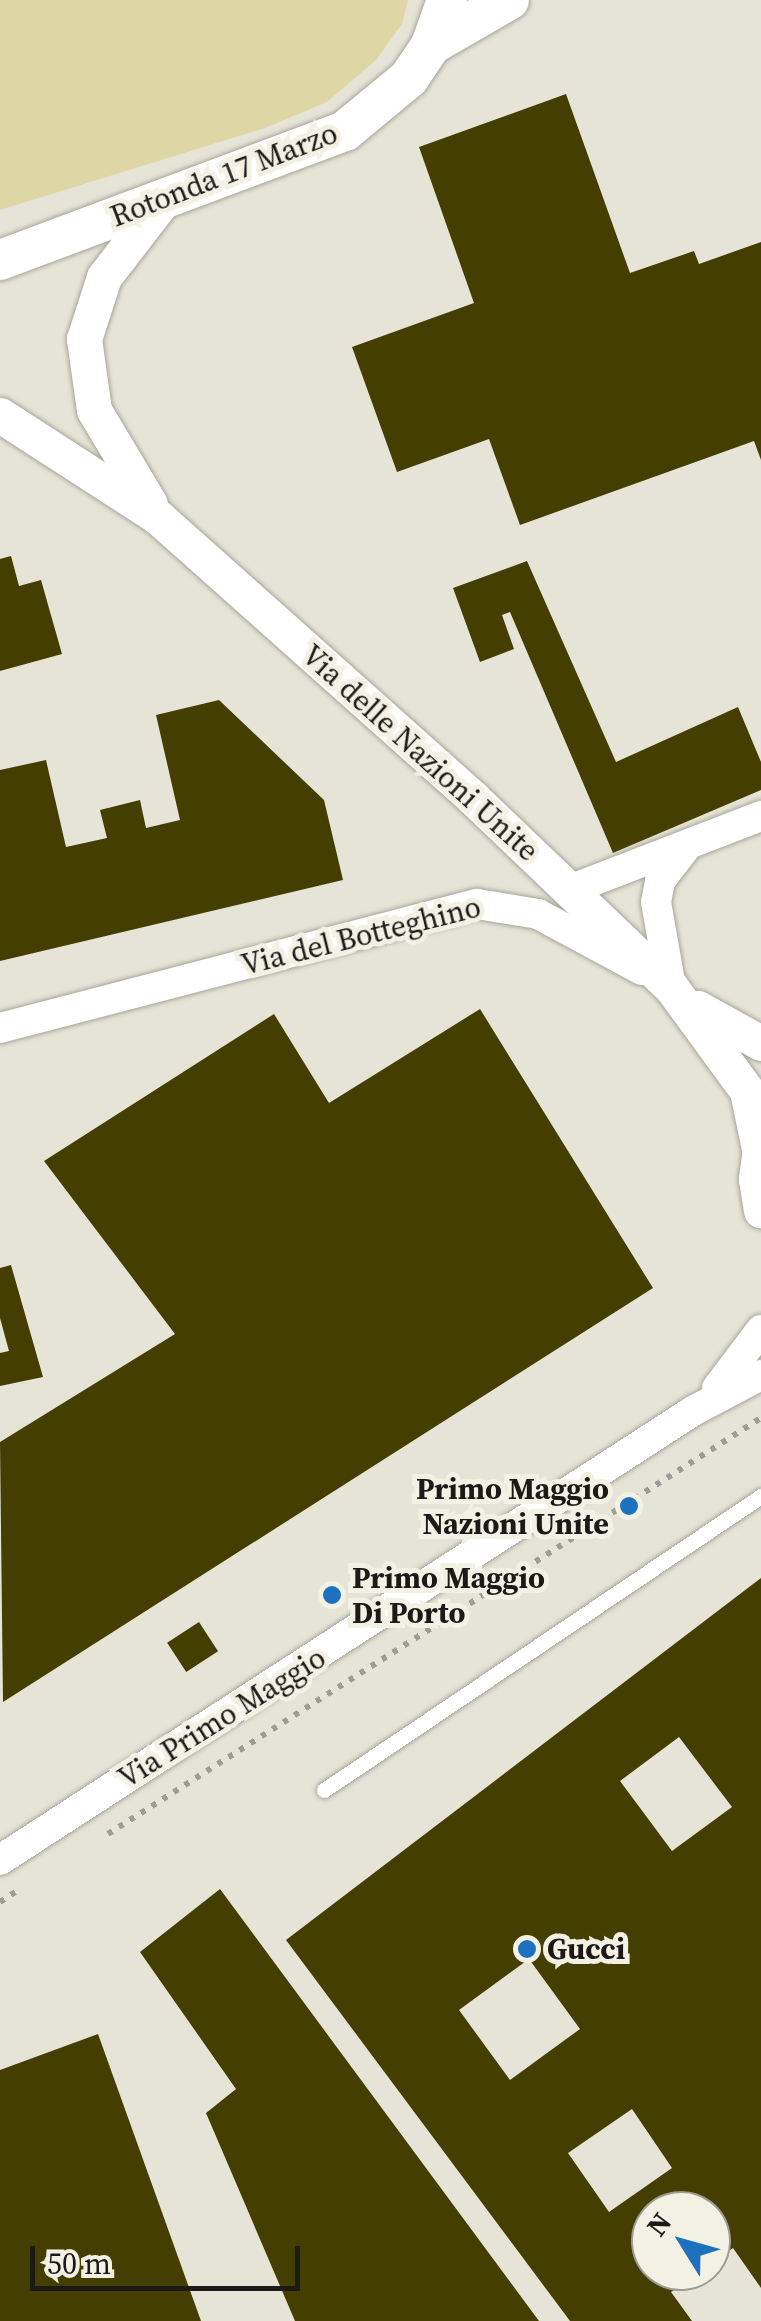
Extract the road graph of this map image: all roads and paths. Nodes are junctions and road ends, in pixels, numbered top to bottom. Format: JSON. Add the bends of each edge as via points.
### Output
{"nodes":[{"id":1,"x":446,"y":0,"type":"edge"},
{"id":2,"x":509,"y":0,"type":"edge"},
{"id":3,"x":431,"y":45,"type":"junction"},
{"id":4,"x":165,"y":198,"type":"junction"},
{"id":5,"x":0,"y":260,"type":"edge"},
{"id":6,"x":0,"y":415,"type":"edge"},
{"id":7,"x":159,"y":518,"type":"junction"},
{"id":8,"x":761,"y":816,"type":"edge"},
{"id":9,"x":691,"y":842,"type":"junction"},
{"id":10,"x":569,"y":890,"type":"junction"},
{"id":11,"x":674,"y":991,"type":"junction"},
{"id":12,"x":0,"y":1028,"type":"edge"},
{"id":13,"x":761,"y":1043,"type":"edge"},
{"id":14,"x":760,"y":1145,"type":"edge"},
{"id":15,"x":761,"y":1211,"type":"edge"},
{"id":16,"x":761,"y":1330,"type":"edge"},
{"id":17,"x":761,"y":1375,"type":"edge"},
{"id":18,"x":693,"y":1411,"type":"junction"},
{"id":19,"x":761,"y":1418,"type":"edge"},
{"id":20,"x":761,"y":1496,"type":"edge"},
{"id":21,"x":324,"y":1790,"type":"dead end"},
{"id":22,"x":100,"y":1839,"type":"dead end"},
{"id":23,"x":0,"y":1860,"type":"edge"},
{"id":24,"x":33,"y":1881,"type":"dead end"},
{"id":25,"x":0,"y":1902,"type":"edge"}],
"edges":[{"from":1,"to":3,"type":"main road","name":"Rotonda 17 Marzo"},
{"from":2,"to":3,"type":"main road"},
{"from":3,"to":4,"type":"main road","name":"Rotonda 17 Marzo","via":[[387,102],[345,131]]},
{"from":4,"to":5,"type":"main road","name":"Rotonda 17 Marzo"},
{"from":4,"to":7,"type":"street","name":"Via delle Nazioni Unite","via":[[104,277],[84,344],[94,410]]},
{"from":6,"to":7,"type":"street","name":"Via delle Nazioni Unite"},
{"from":7,"to":10,"type":"street","name":"Via delle Nazioni Unite"},
{"from":8,"to":9,"type":"street"},
{"from":9,"to":10,"type":"street"},
{"from":9,"to":11,"type":"street","via":[[660,881],[656,902]]},
{"from":10,"to":11,"type":"street","name":"Via delle Nazioni Unite"},
{"from":11,"to":12,"type":"street","name":"Via del Botteghino","via":[[566,926],[519,906],[491,903]]},
{"from":11,"to":13,"type":"street","name":"Via delle Nazioni Unite"},
{"from":11,"to":14,"type":"street","name":"Via delle Nazioni Unite","via":[[748,1091]]},
{"from":14,"to":15,"type":"street","name":"Via delle Nazioni Unite"},
{"from":16,"to":18,"type":"street","name":"Via Primo Maggio","via":[[732,1374]]},
{"from":17,"to":18,"type":"street","name":"Via Primo Maggio"},
{"from":18,"to":23,"type":"street","name":"Via Primo Maggio"},
{"from":19,"to":22,"type":"path"},
{"from":20,"to":21,"type":"lane"},
{"from":24,"to":25,"type":"path"}]}
